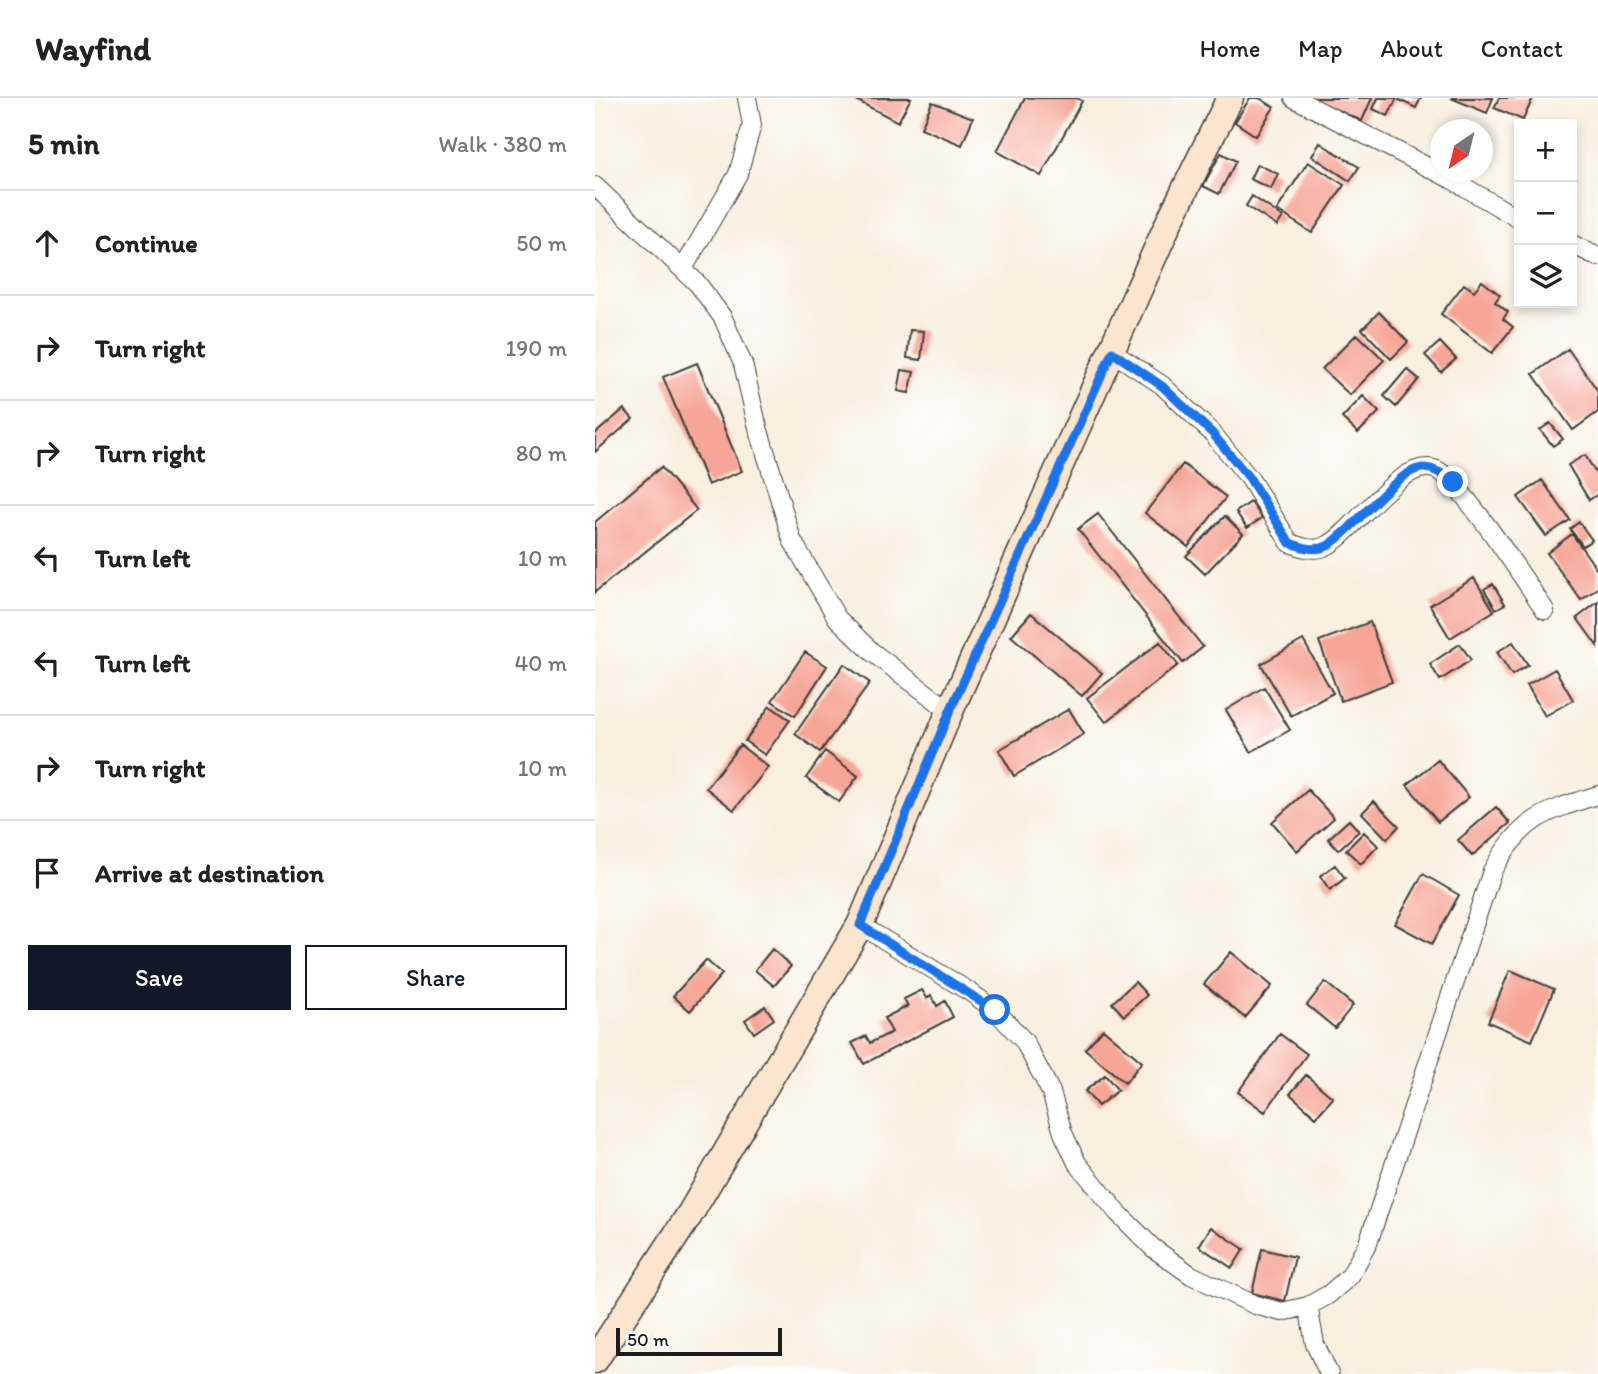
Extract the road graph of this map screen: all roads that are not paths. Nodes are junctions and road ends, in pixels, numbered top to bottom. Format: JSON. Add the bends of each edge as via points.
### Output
{"nodes":[{"id":1,"x":747,"y":98,"type":"edge"},
{"id":2,"x":1230,"y":98,"type":"edge"},
{"id":3,"x":1294,"y":98,"type":"edge"},
{"id":4,"x":595,"y":186,"type":"edge"},
{"id":5,"x":1514,"y":216,"type":"edge"},
{"id":6,"x":1574,"y":245,"type":"edge"},
{"id":7,"x":1598,"y":257,"type":"edge"},
{"id":8,"x":683,"y":270,"type":"junction"},
{"id":9,"x":1112,"y":352,"type":"junction"},
{"id":10,"x":1545,"y":610,"type":"dead end"},
{"id":11,"x":950,"y":711,"type":"junction"},
{"id":12,"x":1598,"y":795,"type":"edge"},
{"id":13,"x":860,"y":925,"type":"junction"},
{"id":14,"x":1308,"y":1306,"type":"junction"},
{"id":15,"x":595,"y":1360,"type":"edge"},
{"id":16,"x":1329,"y":1374,"type":"edge"}],
"edges":[{"from":1,"to":8,"type":"street","via":[[752,125],[738,174]]},
{"from":2,"to":9,"type":"main road"},
{"from":3,"to":5,"type":"street"},
{"from":4,"to":8,"type":"street"},
{"from":6,"to":7,"type":"street"},
{"from":8,"to":11,"type":"street","via":[[723,318],[743,364],[792,540],[837,618],[872,652]]},
{"from":9,"to":10,"type":"street","via":[[1162,386],[1213,434],[1250,479],[1290,543],[1307,549],[1325,547],[1403,477],[1421,468],[1437,470],[1453,482]]},
{"from":9,"to":11,"type":"main road"},
{"from":11,"to":13,"type":"main road"},
{"from":12,"to":14,"type":"street","via":[[1549,811],[1502,853],[1368,1244],[1350,1276]]},
{"from":13,"to":14,"type":"street","via":[[995,1010],[1024,1041],[1051,1092],[1077,1163],[1153,1248],[1191,1275],[1255,1305],[1282,1312]]},
{"from":13,"to":15,"type":"main road","via":[[690,1214]]},
{"from":14,"to":16,"type":"street","via":[[1315,1344]]}]}
